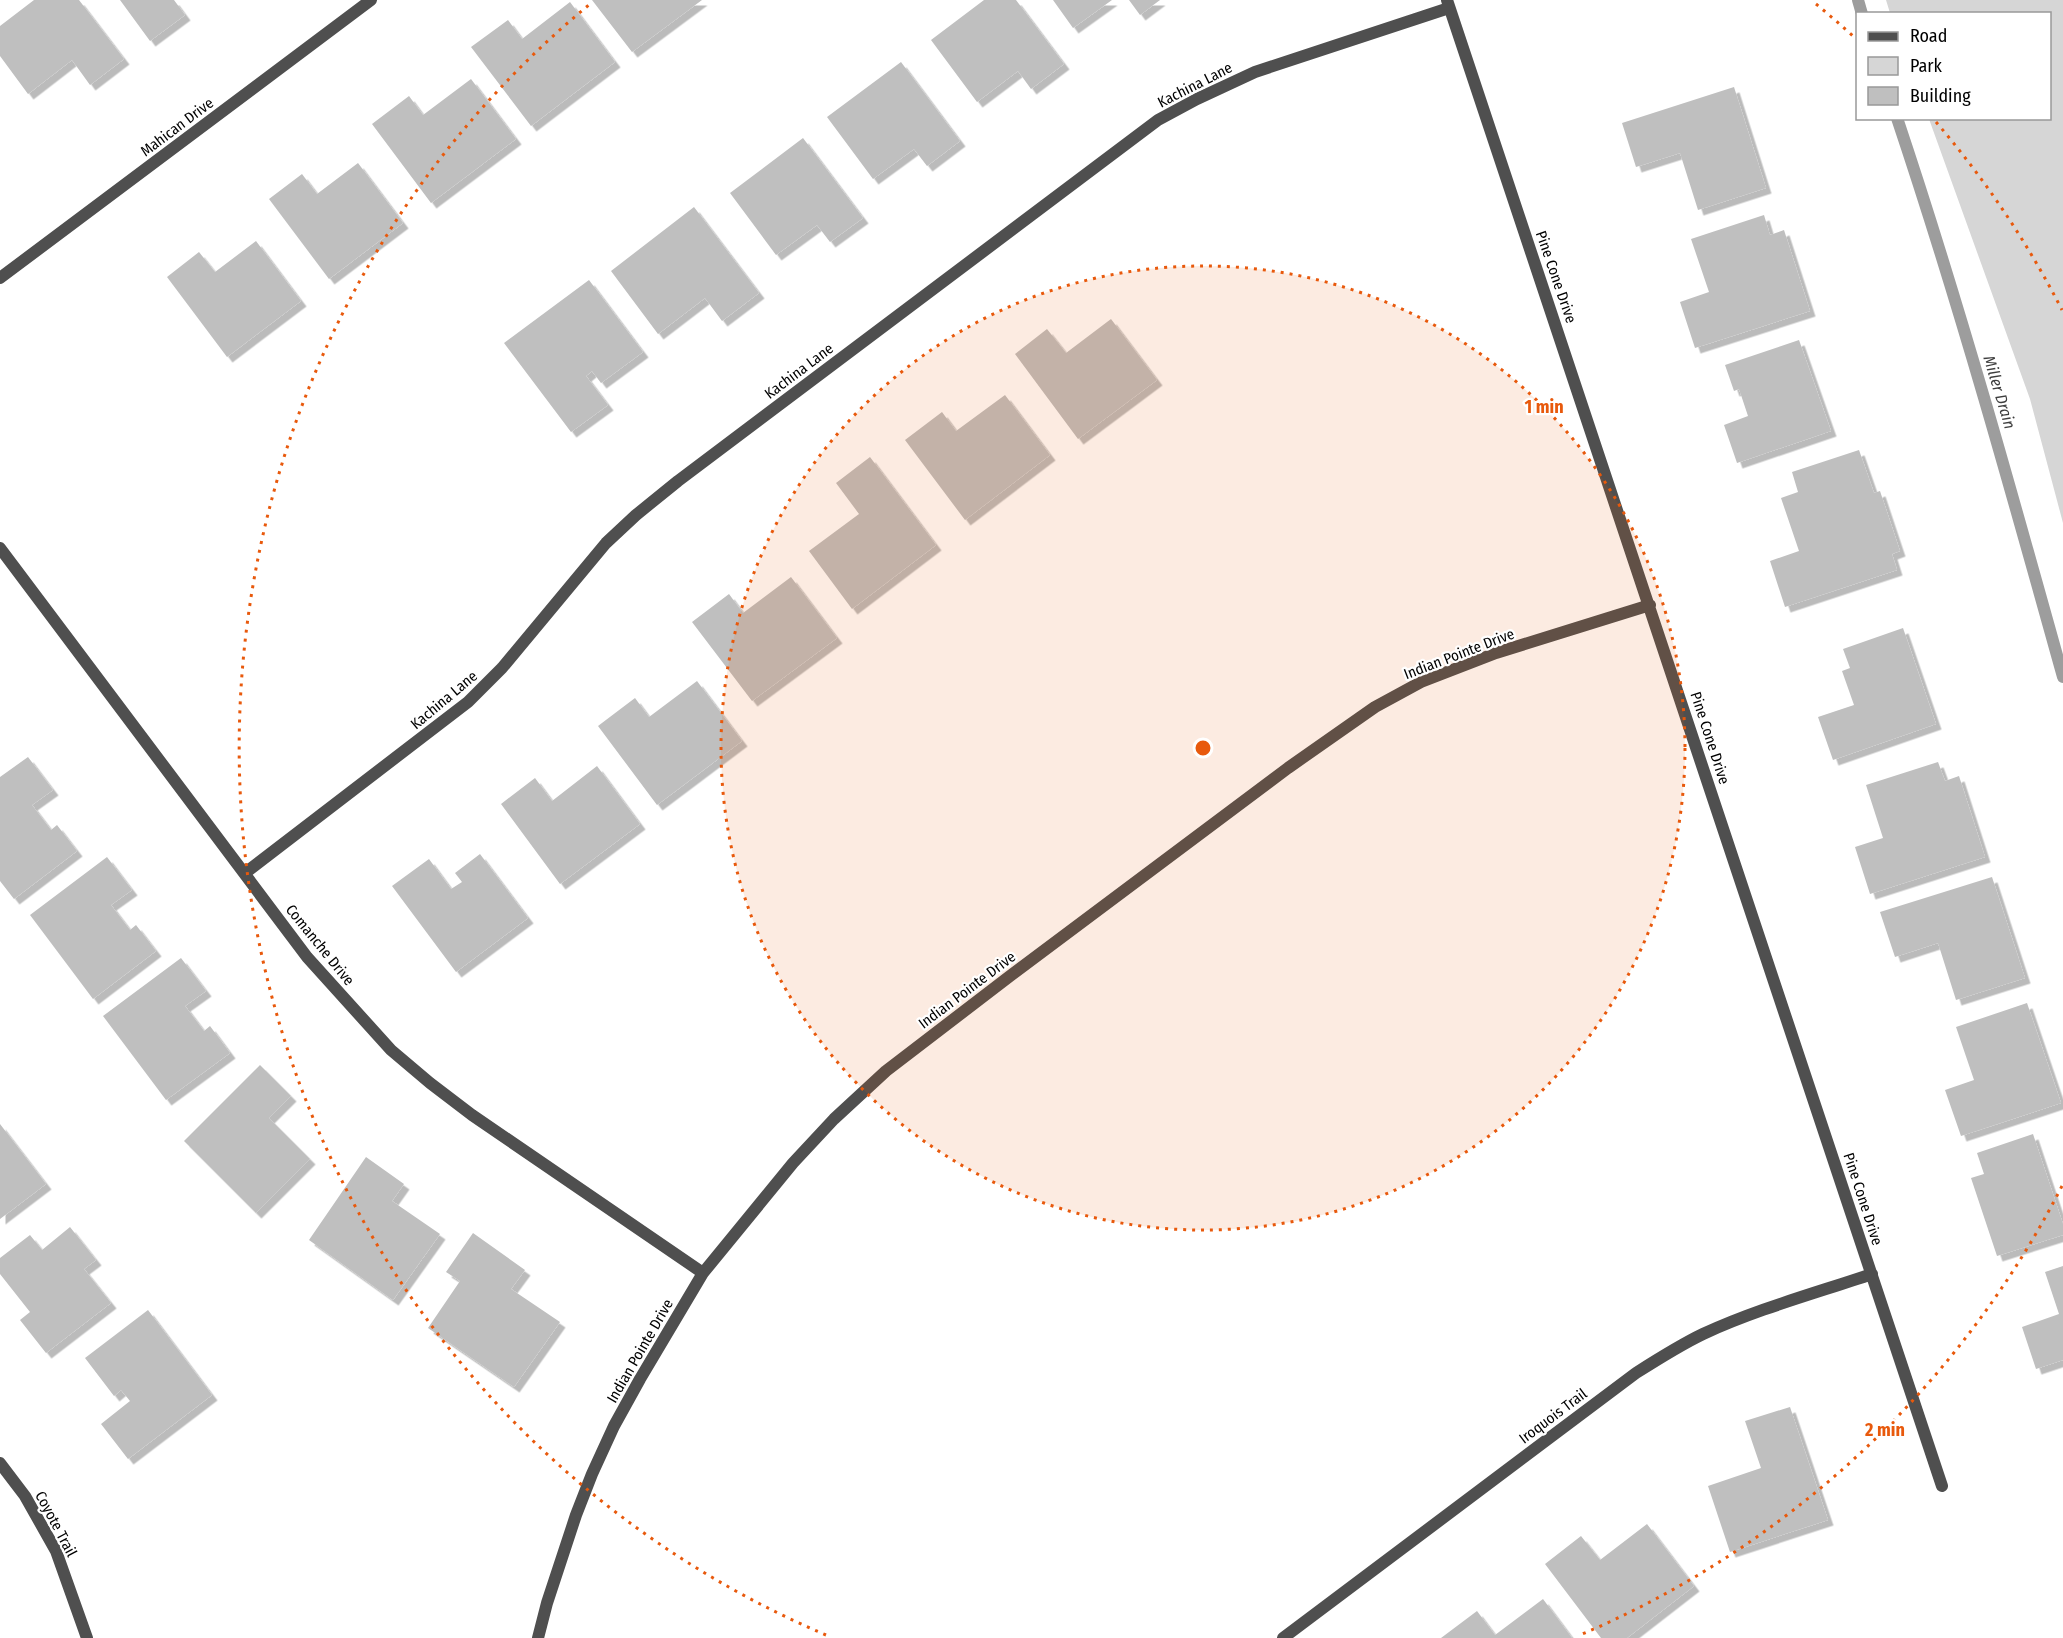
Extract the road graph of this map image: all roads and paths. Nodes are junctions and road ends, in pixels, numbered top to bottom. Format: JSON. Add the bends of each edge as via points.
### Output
{"nodes":[{"id":1,"x":371,"y":0,"type":"edge"},
{"id":2,"x":1448,"y":4,"type":"edge"},
{"id":3,"x":0,"y":278,"type":"edge"},
{"id":4,"x":0,"y":549,"type":"edge"},
{"id":5,"x":1650,"y":605,"type":"junction"},
{"id":6,"x":245,"y":873,"type":"junction"},
{"id":7,"x":703,"y":1273,"type":"junction"},
{"id":8,"x":1872,"y":1274,"type":"junction"},
{"id":9,"x":0,"y":1463,"type":"edge"},
{"id":10,"x":1942,"y":1486,"type":"dead end"},
{"id":11,"x":87,"y":1638,"type":"edge"},
{"id":12,"x":538,"y":1638,"type":"edge"},
{"id":13,"x":1283,"y":1638,"type":"edge"}],
"edges":[{"from":1,"to":3,"type":"street","name":"Mahican Drive"},
{"from":2,"to":5,"type":"street","name":"Pine Cone Drive"},
{"from":2,"to":6,"type":"street","name":"Kachina Lane","via":[[1254,72],[1158,120],[669,488],[606,543],[502,668],[468,702]]},
{"from":4,"to":6,"type":"street","name":"Comanche Drive"},
{"from":5,"to":7,"type":"street","name":"Indian Pointe Drive","via":[[1496,653],[1421,682],[1333,736],[886,1071],[793,1163]]},
{"from":5,"to":8,"type":"street","name":"Pine Cone Drive"},
{"from":6,"to":7,"type":"street","name":"Comanche Drive","via":[[307,957],[391,1050],[472,1115]]},
{"from":7,"to":12,"type":"street","name":"Indian Pointe Drive","via":[[640,1378],[592,1474]]},
{"from":8,"to":10,"type":"street","name":"Pine Cone Drive"},
{"from":8,"to":13,"type":"street","name":"Iroquois Trail","via":[[1780,1305],[1679,1346],[1636,1373]]},
{"from":9,"to":11,"type":"street","name":"Coyote Trail","via":[[25,1496],[56,1551]]}]}
